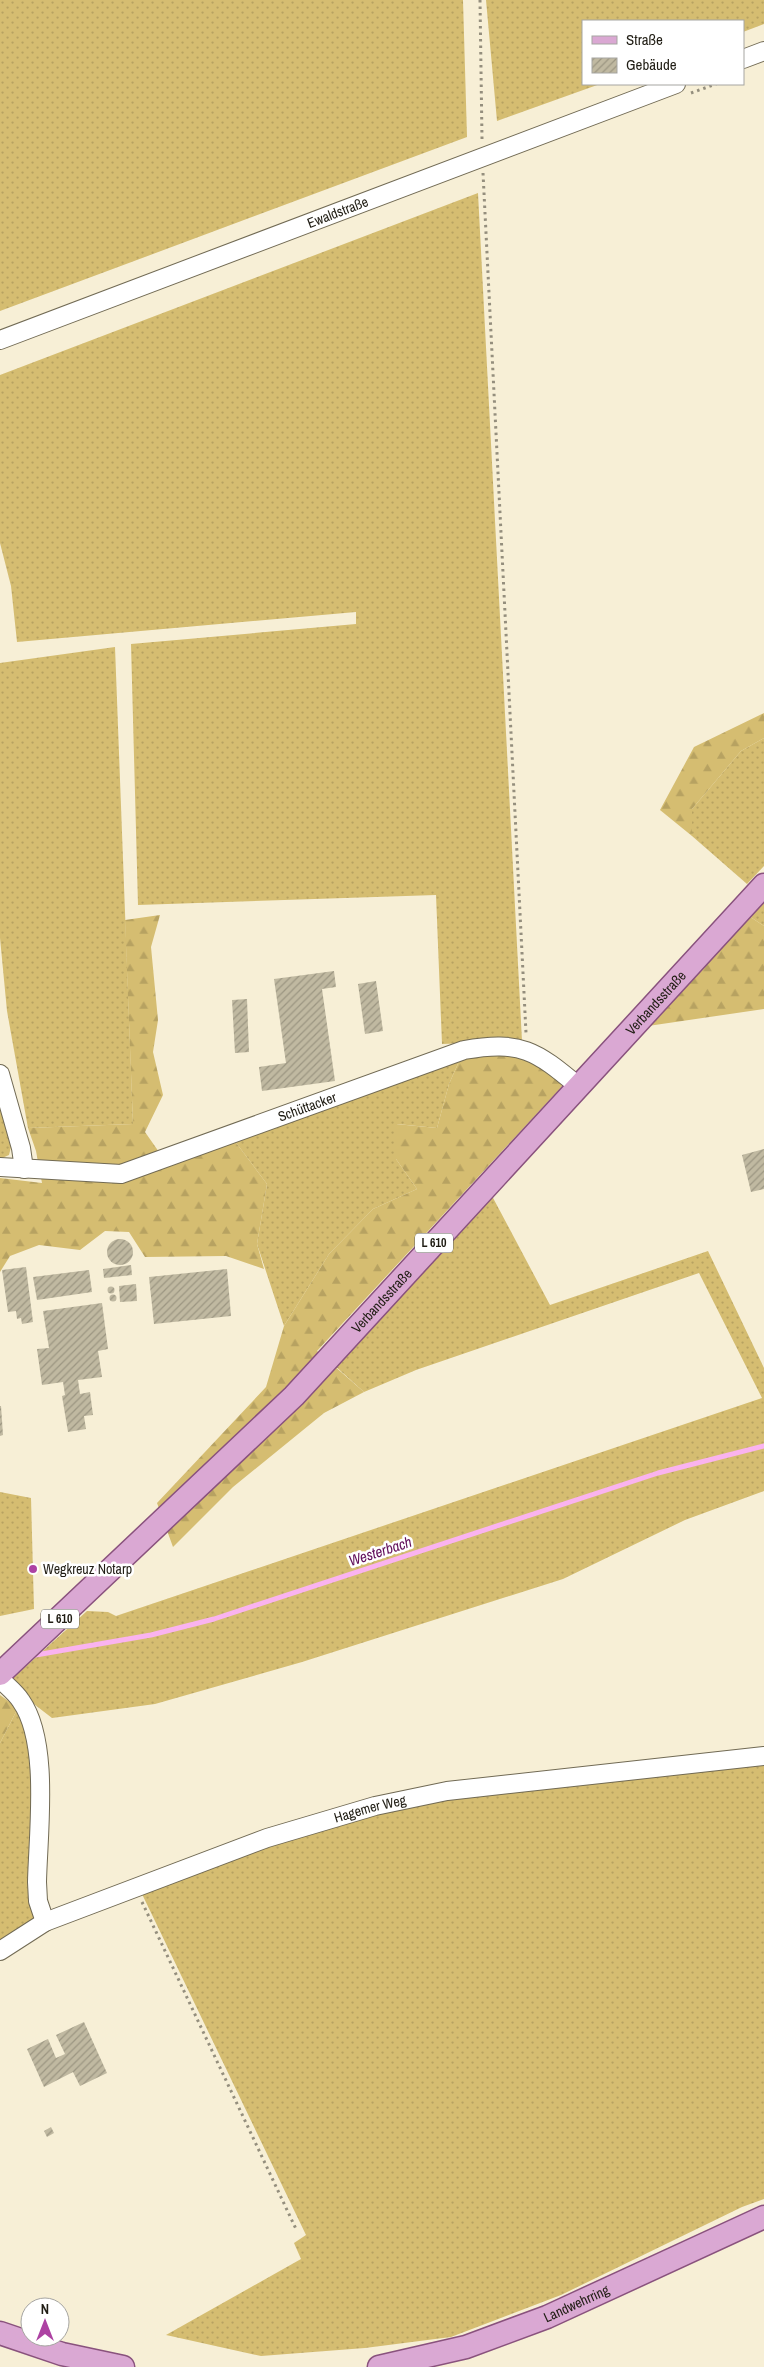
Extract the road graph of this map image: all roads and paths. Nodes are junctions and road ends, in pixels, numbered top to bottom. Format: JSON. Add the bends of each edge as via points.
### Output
{"nodes":[{"id":1,"x":480,"y":0,"type":"edge"},
{"id":2,"x":764,"y":51,"type":"edge"},
{"id":3,"x":744,"y":59,"type":"edge"},
{"id":4,"x":673,"y":85,"type":"edge"},
{"id":5,"x":483,"y":156,"type":"junction"},
{"id":6,"x":0,"y":340,"type":"edge"},
{"id":7,"x":764,"y":885,"type":"edge"},
{"id":8,"x":528,"y":1050,"type":"junction"},
{"id":9,"x":0,"y":1074,"type":"edge"},
{"id":10,"x":578,"y":1086,"type":"junction"},
{"id":11,"x":0,"y":1167,"type":"edge"},
{"id":12,"x":24,"y":1169,"type":"junction"},
{"id":13,"x":10,"y":1666,"type":"edge"},
{"id":14,"x":764,"y":1756,"type":"edge"},
{"id":15,"x":135,"y":1888,"type":"junction"},
{"id":16,"x":45,"y":1922,"type":"junction"},
{"id":17,"x":0,"y":1951,"type":"edge"},
{"id":18,"x":764,"y":2217,"type":"edge"},
{"id":19,"x":296,"y":2229,"type":"dead end"},
{"id":20,"x":0,"y":2333,"type":"edge"},
{"id":21,"x":118,"y":2366,"type":"edge"},
{"id":22,"x":379,"y":2367,"type":"edge"}],
"edges":[{"from":1,"to":5,"type":"path"},
{"from":2,"to":3,"type":"street"},
{"from":4,"to":5,"type":"street","name":"Ewaldstraße"},
{"from":5,"to":6,"type":"street","name":"Ewaldstraße"},
{"from":5,"to":8,"type":"path"},
{"from":7,"to":10,"type":"main road","name":"Verbandsstraße","number":"L 610"},
{"from":8,"to":10,"type":"street","name":"Schüttacker","via":[[549,1062]]},
{"from":8,"to":12,"type":"street","name":"Schüttacker","via":[[499,1046],[464,1050],[122,1174]]},
{"from":9,"to":12,"type":"street","via":[[22,1148]]},
{"from":10,"to":13,"type":"main road","name":"Verbandsstraße","number":"L 610","via":[[294,1396]]},
{"from":11,"to":12,"type":"street","name":"Schüttacker"},
{"from":13,"to":16,"type":"street","via":[[34,1729],[38,1753],[37,1882],[38,1901]]},
{"from":14,"to":15,"type":"street","name":"Hagemer Weg","via":[[447,1791],[375,1806],[267,1838]]},
{"from":15,"to":16,"type":"street","name":"Hagemer Weg"},
{"from":15,"to":19,"type":"path"},
{"from":16,"to":17,"type":"street","name":"Hagemer Weg"},
{"from":18,"to":22,"type":"main road","name":"Landwehrring","via":[[547,2317],[466,2347]]},
{"from":20,"to":21,"type":"main road","via":[[62,2354]]}]}
